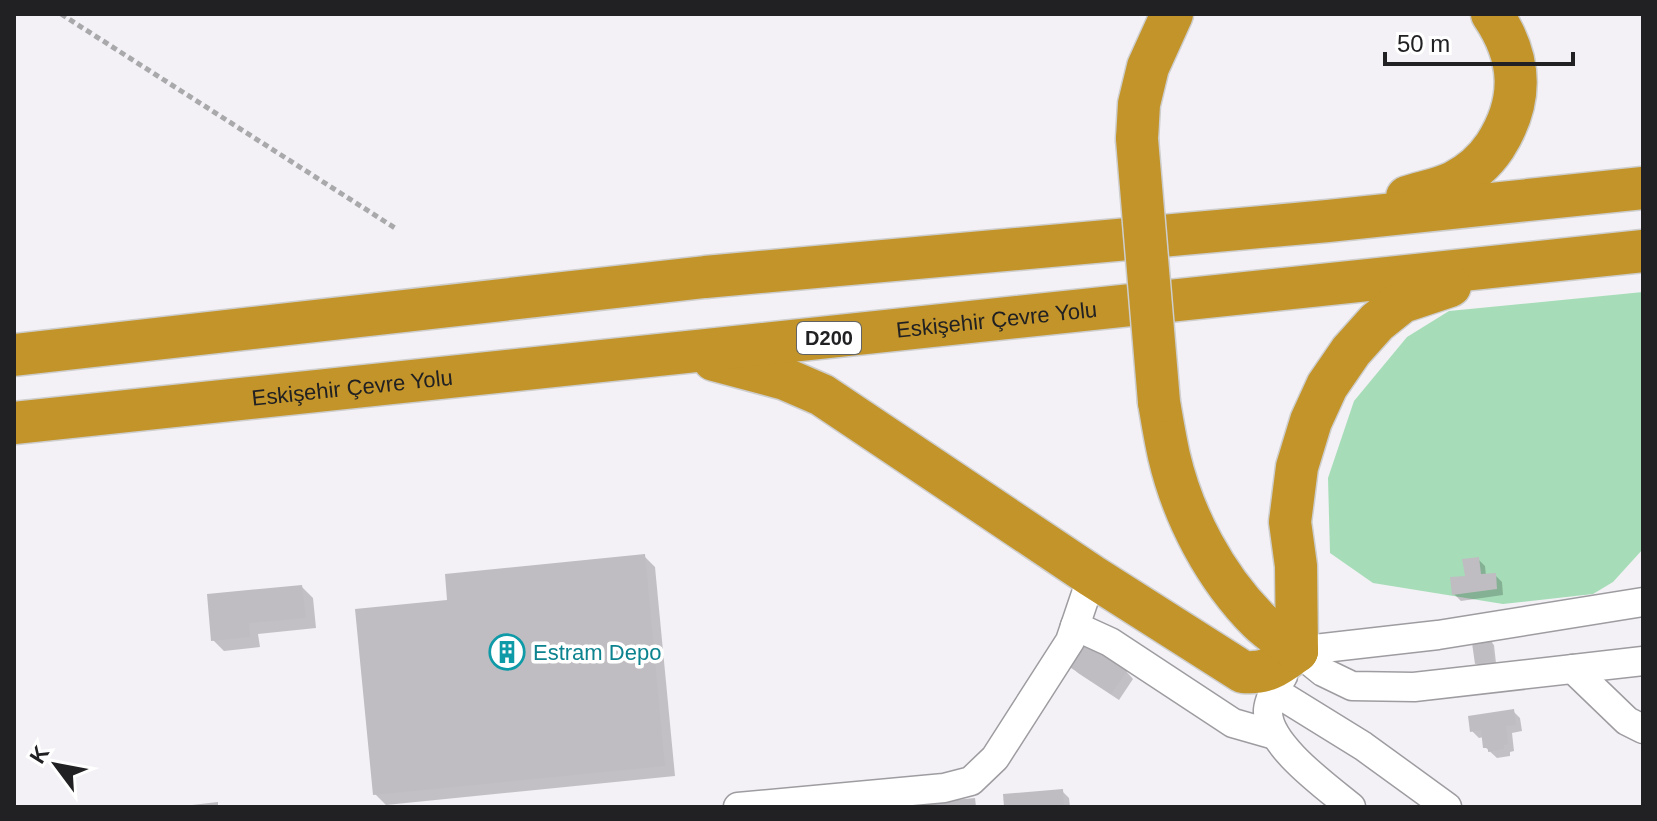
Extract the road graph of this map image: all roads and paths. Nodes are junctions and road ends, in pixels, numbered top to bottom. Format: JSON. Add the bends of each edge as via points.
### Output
{"nodes":[{"id":1,"x":61,"y":14,"type":"edge"},
{"id":2,"x":1172,"y":14,"type":"edge"},
{"id":3,"x":1492,"y":14,"type":"edge"},
{"id":4,"x":1643,"y":188,"type":"edge"},
{"id":5,"x":1328,"y":221,"type":"junction"},
{"id":6,"x":395,"y":228,"type":"dead end"},
{"id":7,"x":1643,"y":251,"type":"edge"},
{"id":8,"x":1505,"y":266,"type":"junction"},
{"id":9,"x":14,"y":355,"type":"edge"},
{"id":10,"x":667,"y":355,"type":"junction"},
{"id":11,"x":14,"y":423,"type":"edge"},
{"id":12,"x":1092,"y":576,"type":"junction"},
{"id":13,"x":1643,"y":602,"type":"edge"},
{"id":14,"x":1075,"y":626,"type":"junction"},
{"id":15,"x":1297,"y":651,"type":"junction"},
{"id":16,"x":1643,"y":661,"type":"edge"},
{"id":17,"x":1573,"y":669,"type":"junction"},
{"id":18,"x":1274,"y":691,"type":"junction"},
{"id":19,"x":1643,"y":729,"type":"edge"},
{"id":20,"x":1275,"y":735,"type":"junction"},
{"id":21,"x":738,"y":807,"type":"edge"},
{"id":22,"x":1351,"y":807,"type":"edge"},
{"id":23,"x":1447,"y":807,"type":"edge"}],
"edges":[{"from":1,"to":6,"type":"path"},
{"from":2,"to":15,"type":"highway","bridge":true,"via":[[1148,67],[1137,139],[1159,402],[1169,457],[1184,504],[1226,584],[1260,622]]},
{"from":3,"to":5,"type":"highway","via":[[1512,50],[1517,79],[1514,105],[1489,154],[1454,182]]},
{"from":4,"to":5,"type":"highway"},
{"from":5,"to":9,"type":"highway","via":[[705,277]]},
{"from":7,"to":8,"type":"highway","name":"Eskişehir Çevre Yolu","number":"D200"},
{"from":8,"to":10,"type":"highway","name":"Eskişehir Çevre Yolu","number":"D200"},
{"from":8,"to":15,"type":"highway","via":[[1402,302],[1351,351],[1327,386],[1311,421],[1293,494]]},
{"from":10,"to":11,"type":"highway","name":"Eskişehir Çevre Yolu","number":"D200"},
{"from":10,"to":12,"type":"highway","via":[[750,368],[822,395]]},
{"from":12,"to":14,"type":"street"},
{"from":12,"to":15,"type":"highway","via":[[1243,672],[1260,673]]},
{"from":13,"to":15,"type":"street"},
{"from":14,"to":20,"type":"street","via":[[1110,642],[1233,723]]},
{"from":14,"to":21,"type":"street","via":[[995,758],[971,781]]},
{"from":15,"to":17,"type":"street","via":[[1352,686],[1414,687]]},
{"from":15,"to":18,"type":"street"},
{"from":16,"to":17,"type":"street"},
{"from":17,"to":19,"type":"street","via":[[1627,721]]},
{"from":18,"to":20,"type":"street","via":[[1268,711]]},
{"from":18,"to":23,"type":"street"},
{"from":20,"to":22,"type":"street","via":[[1290,755]]}]}
